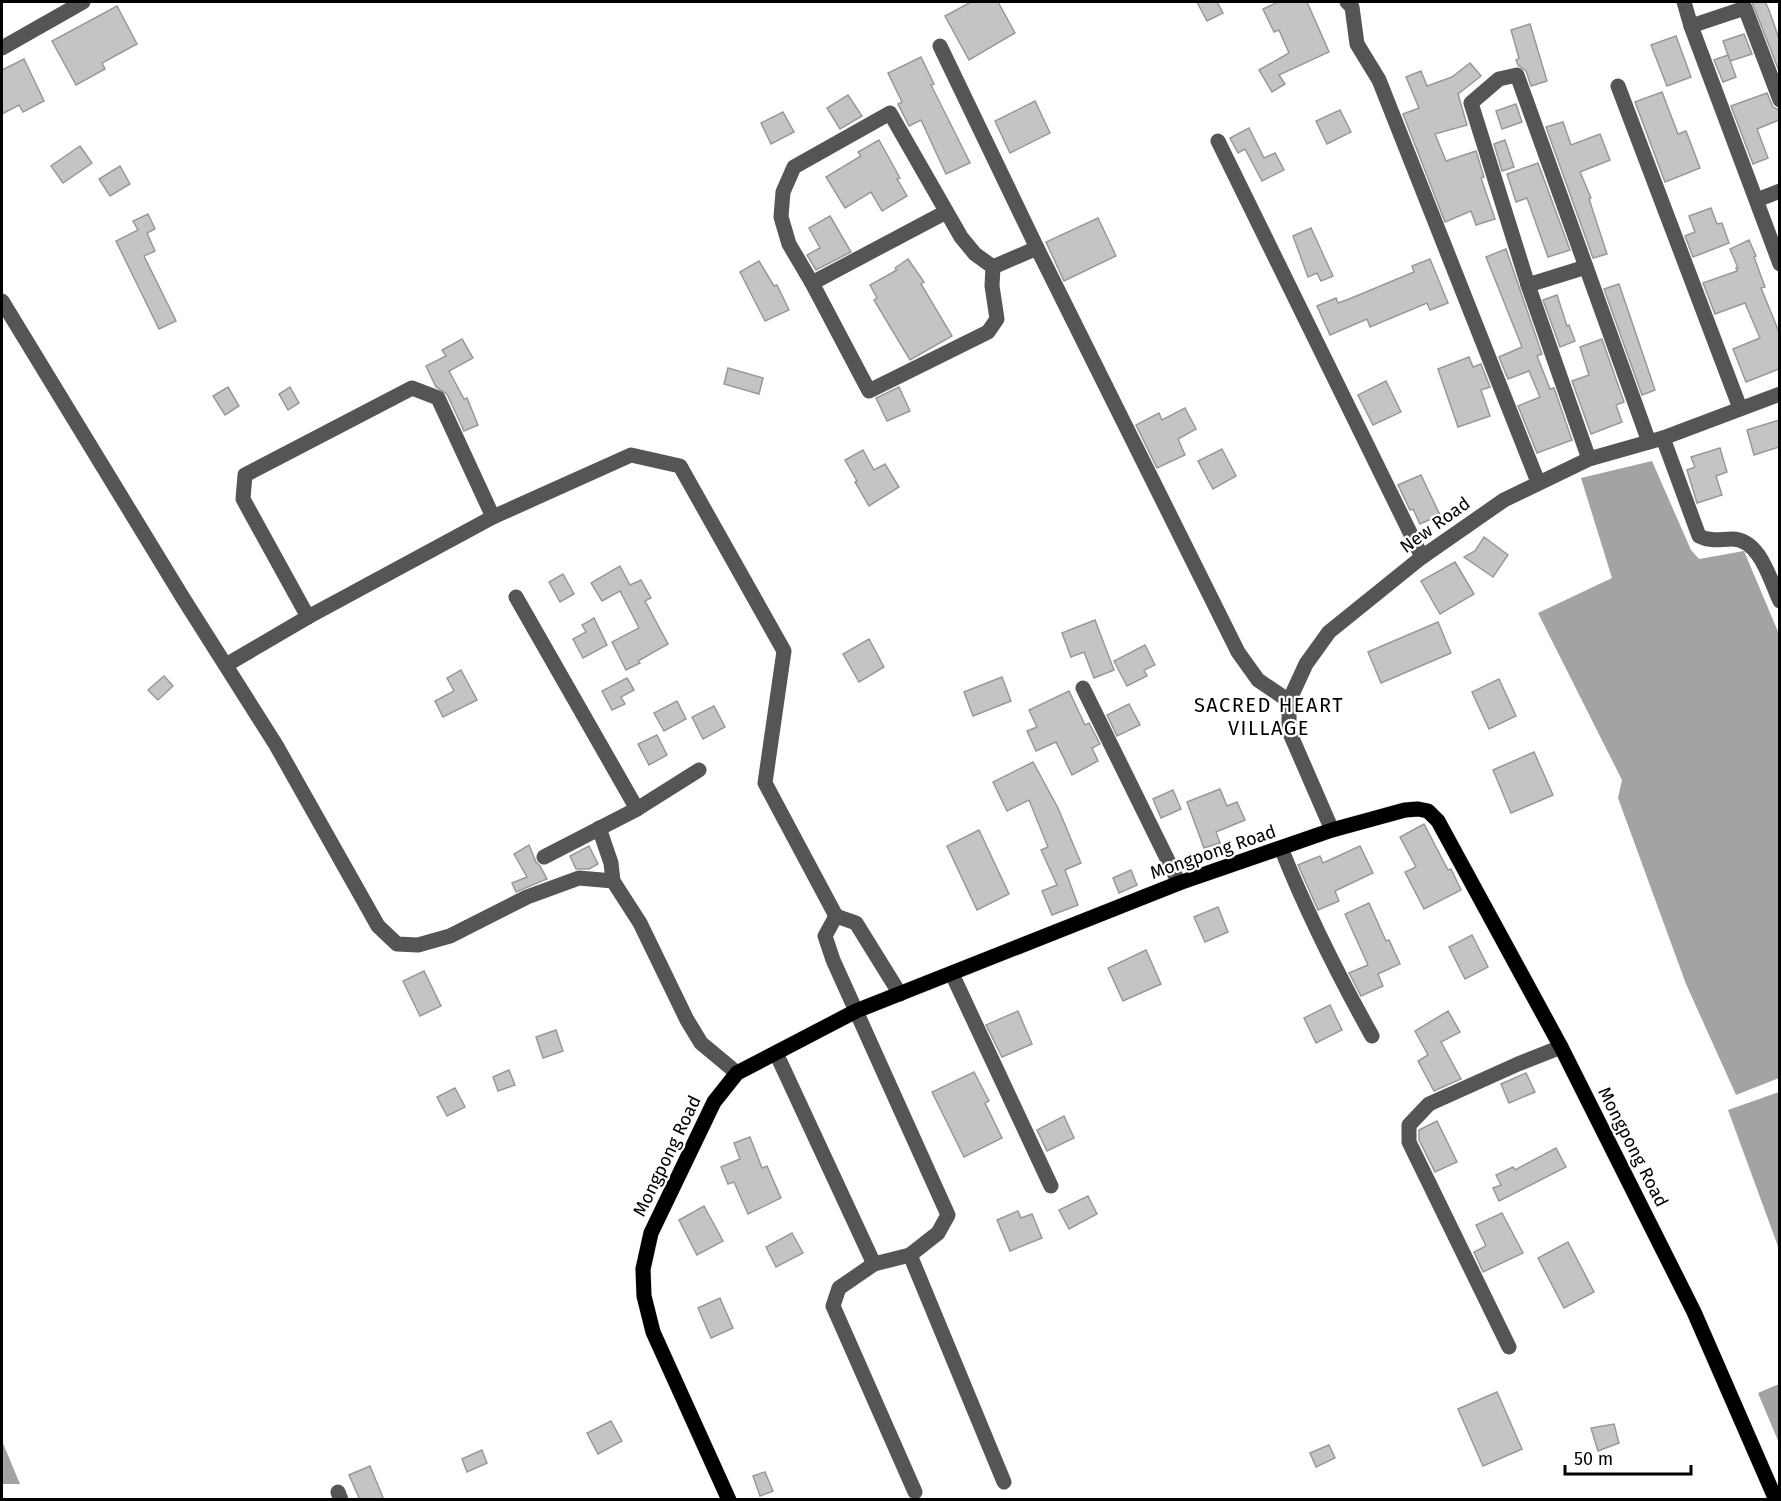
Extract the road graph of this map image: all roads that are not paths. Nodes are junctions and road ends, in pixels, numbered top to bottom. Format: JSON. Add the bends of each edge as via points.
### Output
{"nodes":[{"id":1,"x":83,"y":2,"type":"edge"},
{"id":2,"x":1347,"y":2,"type":"edge"},
{"id":3,"x":1684,"y":2,"type":"edge"},
{"id":4,"x":1691,"y":26,"type":"junction"},
{"id":5,"x":940,"y":46,"type":"dead end"},
{"id":6,"x":2,"y":48,"type":"edge"},
{"id":7,"x":1618,"y":86,"type":"dead end"},
{"id":8,"x":1779,"y":100,"type":"edge"},
{"id":9,"x":1218,"y":141,"type":"dead end"},
{"id":10,"x":1779,"y":191,"type":"edge"},
{"id":11,"x":1757,"y":200,"type":"junction"},
{"id":12,"x":946,"y":212,"type":"junction"},
{"id":13,"x":1037,"y":248,"type":"junction"},
{"id":14,"x":1779,"y":264,"type":"edge"},
{"id":15,"x":993,"y":267,"type":"junction"},
{"id":16,"x":1586,"y":267,"type":"junction"},
{"id":17,"x":812,"y":282,"type":"junction"},
{"id":18,"x":1528,"y":285,"type":"junction"},
{"id":19,"x":2,"y":301,"type":"edge"},
{"id":20,"x":1779,"y":394,"type":"edge"},
{"id":21,"x":1740,"y":408,"type":"junction"},
{"id":22,"x":1656,"y":440,"type":"junction"},
{"id":23,"x":1589,"y":459,"type":"junction"},
{"id":24,"x":1538,"y":482,"type":"junction"},
{"id":25,"x":493,"y":517,"type":"junction"},
{"id":26,"x":1422,"y":557,"type":"junction"},
{"id":27,"x":516,"y":597,"type":"dead end"},
{"id":28,"x":1779,"y":601,"type":"edge"},
{"id":29,"x":308,"y":617,"type":"junction"},
{"id":30,"x":226,"y":665,"type":"junction"},
{"id":31,"x":1083,"y":688,"type":"dead end"},
{"id":32,"x":1289,"y":701,"type":"junction"},
{"id":33,"x":699,"y":770,"type":"dead end"},
{"id":34,"x":637,"y":809,"type":"junction"},
{"id":35,"x":599,"y":828,"type":"junction"},
{"id":36,"x":1332,"y":830,"type":"junction"},
{"id":37,"x":1281,"y":848,"type":"junction"},
{"id":38,"x":544,"y":857,"type":"dead end"},
{"id":39,"x":613,"y":881,"type":"junction"},
{"id":40,"x":1179,"y":883,"type":"junction"},
{"id":41,"x":836,"y":916,"type":"junction"},
{"id":42,"x":952,"y":974,"type":"junction"},
{"id":43,"x":900,"y":994,"type":"junction"},
{"id":44,"x":856,"y":1011,"type":"junction"},
{"id":45,"x":1372,"y":1036,"type":"dead end"},
{"id":46,"x":1561,"y":1047,"type":"junction"},
{"id":47,"x":776,"y":1053,"type":"junction"},
{"id":48,"x":737,"y":1073,"type":"junction"},
{"id":49,"x":1051,"y":1186,"type":"dead end"},
{"id":50,"x":910,"y":1255,"type":"junction"},
{"id":51,"x":874,"y":1264,"type":"junction"},
{"id":52,"x":1509,"y":1347,"type":"dead end"},
{"id":53,"x":1004,"y":1482,"type":"dead end"},
{"id":54,"x":915,"y":1492,"type":"dead end"},
{"id":55,"x":729,"y":1500,"type":"edge"},
{"id":56,"x":1776,"y":1500,"type":"edge"}],
"edges":[{"from":1,"to":6,"type":"street"},
{"from":2,"to":24,"type":"street","via":[[1352,7],[1357,44],[1379,80]]},
{"from":3,"to":4,"type":"street"},
{"from":4,"to":8,"type":"street","via":[[1745,8]]},
{"from":4,"to":11,"type":"street"},
{"from":5,"to":13,"type":"street"},
{"from":7,"to":21,"type":"street"},
{"from":9,"to":26,"type":"street"},
{"from":10,"to":11,"type":"street"},
{"from":11,"to":14,"type":"street"},
{"from":12,"to":15,"type":"street","via":[[975,254]]},
{"from":12,"to":17,"type":"street"},
{"from":12,"to":17,"type":"street","via":[[891,113],[794,167],[783,192],[781,217],[789,244]]},
{"from":13,"to":15,"type":"street"},
{"from":13,"to":32,"type":"street","via":[[1238,652],[1258,680]]},
{"from":15,"to":17,"type":"street","via":[[997,319],[988,332],[869,391]]},
{"from":16,"to":18,"type":"street"},
{"from":16,"to":18,"type":"street","via":[[1517,75],[1499,79],[1471,103]]},
{"from":16,"to":22,"type":"street"},
{"from":18,"to":23,"type":"street"},
{"from":19,"to":30,"type":"street"},
{"from":20,"to":21,"type":"street","name":"New Road"},
{"from":21,"to":22,"type":"street","name":"New Road"},
{"from":22,"to":23,"type":"street","name":"New Road"},
{"from":22,"to":28,"type":"street","via":[[1699,536],[1747,543],[1758,554]]},
{"from":23,"to":24,"type":"street","name":"New Road"},
{"from":24,"to":26,"type":"street","name":"New Road","via":[[1504,500]]},
{"from":25,"to":29,"type":"street"},
{"from":25,"to":29,"type":"street","via":[[438,398],[411,388],[245,475],[243,499]]},
{"from":25,"to":41,"type":"street","via":[[631,455],[680,466],[784,651],[765,783]]},
{"from":26,"to":32,"type":"street","name":"New Road","via":[[1329,632],[1306,664]]},
{"from":27,"to":34,"type":"street"},
{"from":29,"to":30,"type":"street"},
{"from":30,"to":39,"type":"street","via":[[378,926],[397,944],[418,945],[450,936],[528,897],[579,878]]},
{"from":31,"to":40,"type":"street"},
{"from":32,"to":36,"type":"street","name":"New Road","via":[[1289,731]]},
{"from":33,"to":34,"type":"street"},
{"from":34,"to":35,"type":"street"},
{"from":35,"to":38,"type":"street"},
{"from":35,"to":39,"type":"street"},
{"from":36,"to":37,"type":"main road","name":"Mongpong Road"},
{"from":36,"to":46,"type":"main road","name":"Mongpong Road","via":[[1405,810],[1428,811],[1438,821]]},
{"from":37,"to":40,"type":"main road","name":"Mongpong Road"},
{"from":37,"to":45,"type":"street","via":[[1338,976]]},
{"from":39,"to":48,"type":"street","via":[[640,923],[701,1043]]},
{"from":40,"to":42,"type":"main road","name":"Mongpong Road"},
{"from":41,"to":43,"type":"street","via":[[856,923]]},
{"from":41,"to":44,"type":"street","via":[[825,936]]},
{"from":42,"to":43,"type":"main road","name":"Mongpong Road"},
{"from":42,"to":49,"type":"street"},
{"from":43,"to":44,"type":"main road","name":"Mongpong Road"},
{"from":44,"to":47,"type":"main road","name":"Mongpong Road"},
{"from":44,"to":50,"type":"street","via":[[948,1215],[938,1233]]},
{"from":46,"to":52,"type":"street","via":[[1429,1104],[1409,1125],[1409,1142]]},
{"from":46,"to":56,"type":"main road","name":"Mongpong Road","via":[[1694,1312]]},
{"from":47,"to":48,"type":"main road","name":"Mongpong Road"},
{"from":47,"to":51,"type":"street"},
{"from":48,"to":55,"type":"main road","name":"Mongpong Road","via":[[709,1112],[651,1233],[643,1269],[644,1296],[653,1332]]},
{"from":50,"to":51,"type":"street"},
{"from":50,"to":53,"type":"street"},
{"from":51,"to":54,"type":"street","via":[[838,1288],[833,1306]]}]}
